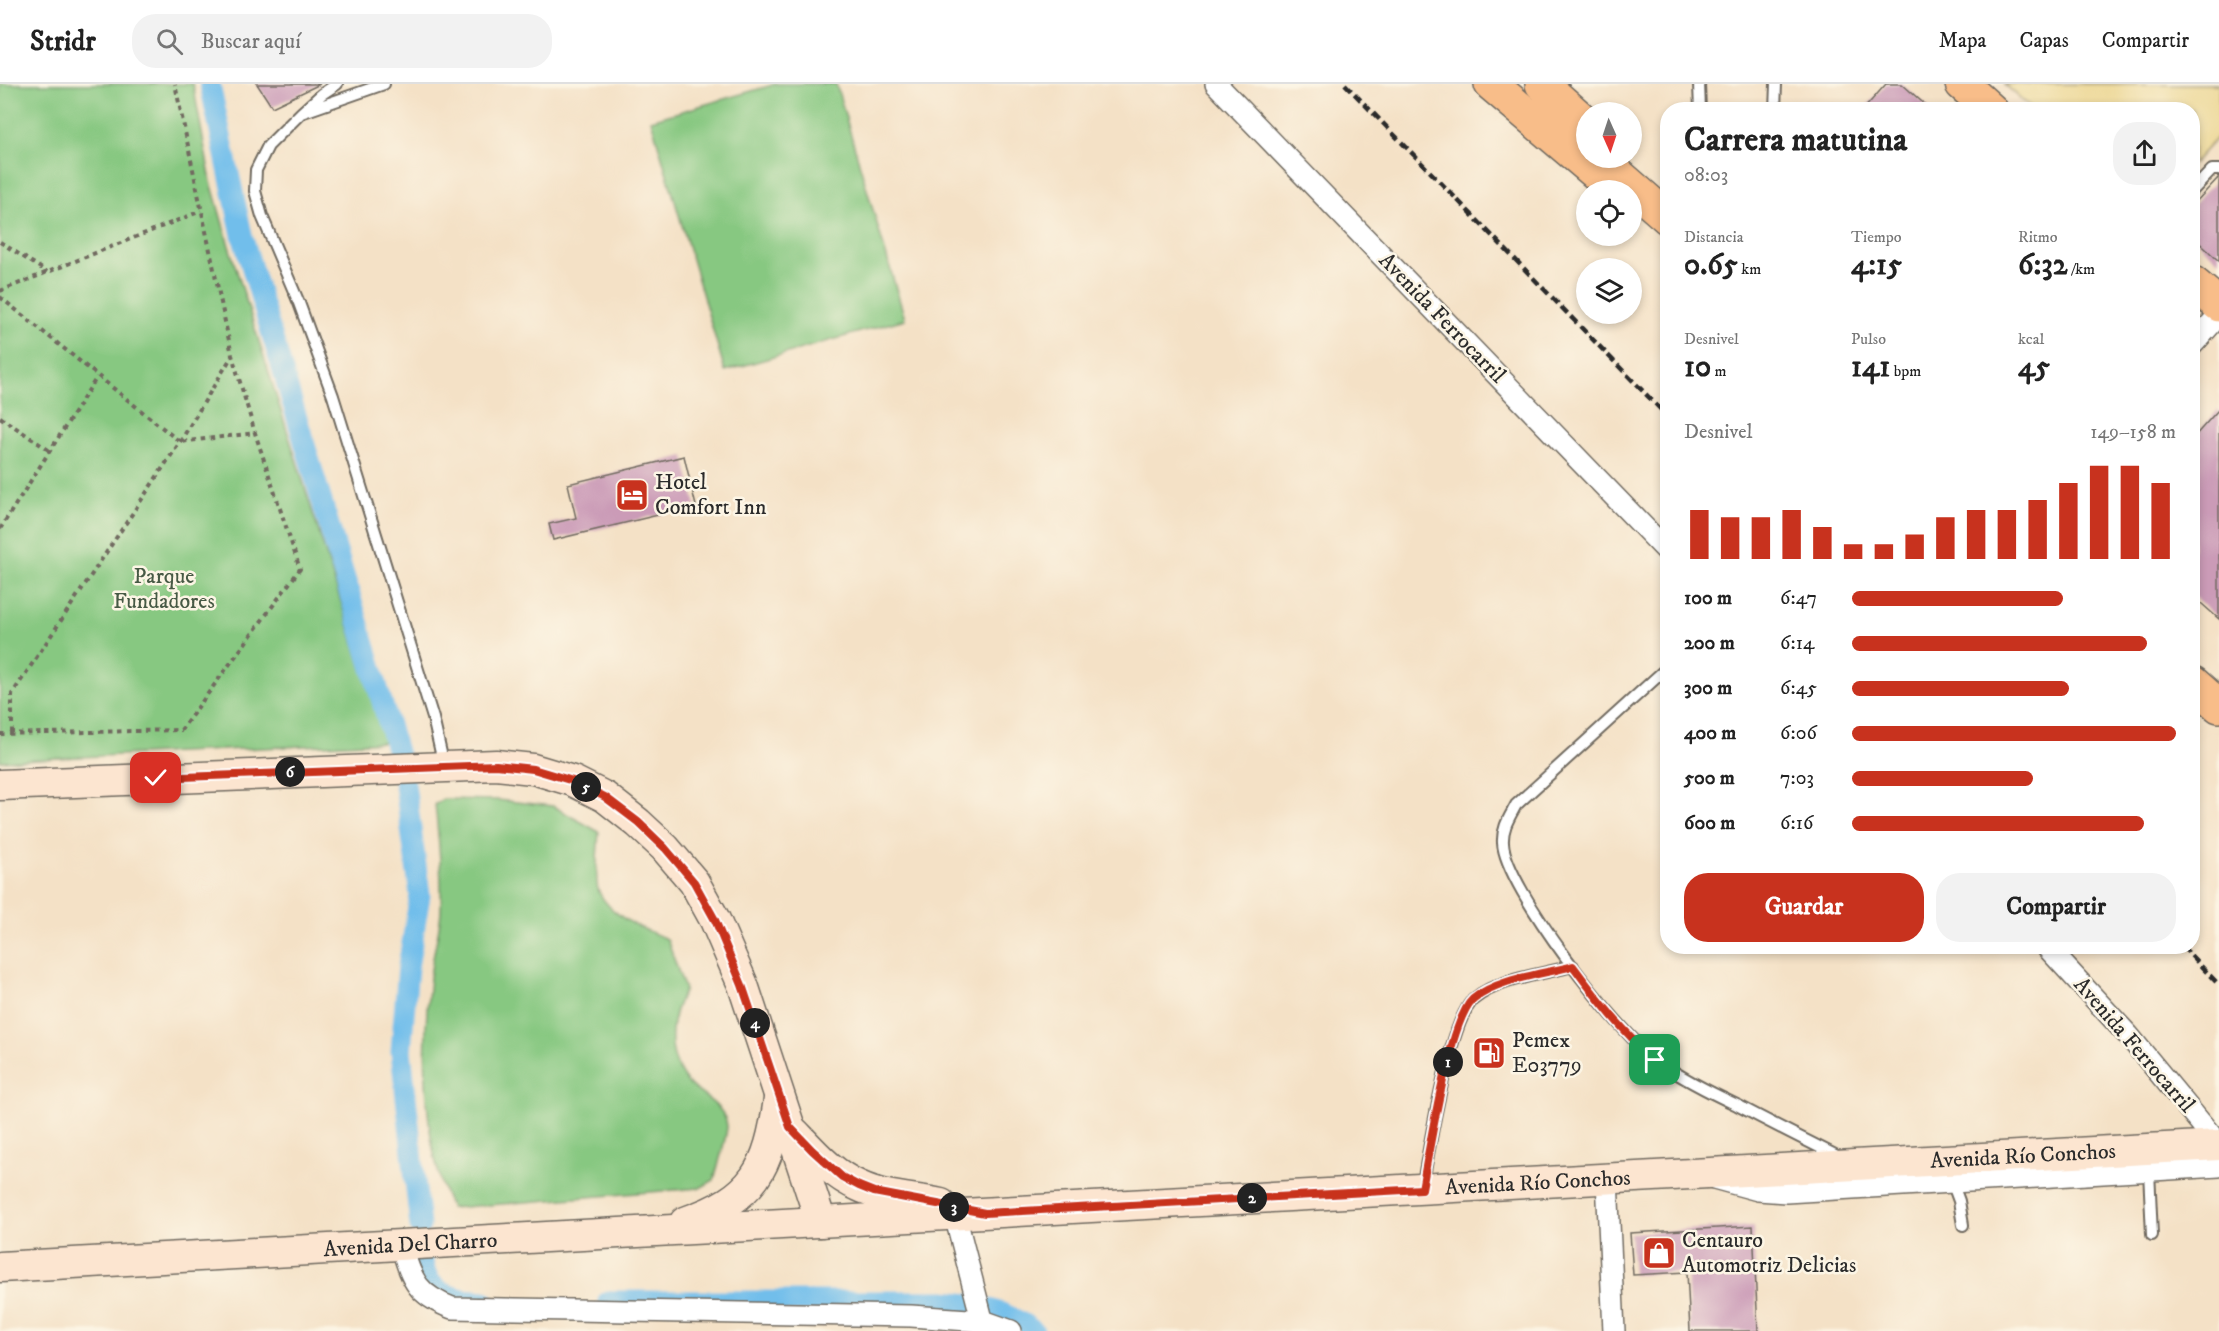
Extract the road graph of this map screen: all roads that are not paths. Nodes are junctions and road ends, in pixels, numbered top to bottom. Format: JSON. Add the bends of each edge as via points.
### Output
{"nodes":[{"id":1,"x":337,"y":84,"type":"edge"},
{"id":2,"x":384,"y":84,"type":"edge"},
{"id":3,"x":1216,"y":84,"type":"edge"},
{"id":4,"x":1491,"y":84,"type":"edge"},
{"id":5,"x":1516,"y":84,"type":"edge"},
{"id":6,"x":1542,"y":84,"type":"edge"},
{"id":7,"x":1698,"y":84,"type":"edge"},
{"id":8,"x":1776,"y":84,"type":"edge"},
{"id":9,"x":1962,"y":84,"type":"edge"},
{"id":10,"x":1699,"y":102,"type":"edge"},
{"id":11,"x":1775,"y":102,"type":"edge"},
{"id":12,"x":1982,"y":102,"type":"edge"},
{"id":13,"x":301,"y":113,"type":"junction"},
{"id":14,"x":1576,"y":114,"type":"edge"},
{"id":15,"x":1576,"y":136,"type":"edge"},
{"id":16,"x":1576,"y":142,"type":"edge"},
{"id":17,"x":1612,"y":168,"type":"edge"},
{"id":18,"x":2219,"y":170,"type":"edge"},
{"id":19,"x":2200,"y":183,"type":"edge"},
{"id":20,"x":1642,"y":206,"type":"edge"},
{"id":21,"x":1660,"y":212,"type":"edge"},
{"id":22,"x":1660,"y":214,"type":"edge"},
{"id":23,"x":2200,"y":289,"type":"edge"},
{"id":24,"x":2219,"y":305,"type":"edge"},
{"id":25,"x":2219,"y":315,"type":"edge"},
{"id":26,"x":2200,"y":336,"type":"edge"},
{"id":27,"x":1660,"y":544,"type":"edge"},
{"id":28,"x":1660,"y":674,"type":"edge"},
{"id":29,"x":2200,"y":689,"type":"edge"},
{"id":30,"x":2219,"y":706,"type":"edge"},
{"id":31,"x":444,"y":766,"type":"junction"},
{"id":32,"x":0,"y":785,"type":"edge"},
{"id":33,"x":2053,"y":954,"type":"edge"},
{"id":34,"x":1573,"y":966,"type":"junction"},
{"id":35,"x":780,"y":1096,"type":"junction"},
{"id":36,"x":790,"y":1127,"type":"junction"},
{"id":37,"x":2219,"y":1145,"type":"edge"},
{"id":38,"x":1855,"y":1165,"type":"junction"},
{"id":39,"x":2219,"y":1166,"type":"edge"},
{"id":40,"x":2149,"y":1171,"type":"junction"},
{"id":41,"x":1699,"y":1174,"type":"junction"},
{"id":42,"x":1607,"y":1179,"type":"junction"},
{"id":43,"x":1952,"y":1182,"type":"junction"},
{"id":44,"x":1422,"y":1189,"type":"junction"},
{"id":45,"x":985,"y":1213,"type":"junction"},
{"id":46,"x":955,"y":1215,"type":"junction"},
{"id":47,"x":821,"y":1222,"type":"junction"},
{"id":48,"x":1963,"y":1225,"type":"dead end"},
{"id":49,"x":660,"y":1230,"type":"junction"},
{"id":50,"x":2152,"y":1235,"type":"dead end"},
{"id":51,"x":401,"y":1245,"type":"junction"},
{"id":52,"x":0,"y":1267,"type":"edge"},
{"id":53,"x":983,"y":1324,"type":"edge"},
{"id":54,"x":1011,"y":1331,"type":"edge"},
{"id":55,"x":1614,"y":1331,"type":"edge"}],
"edges":[{"from":1,"to":13,"type":"lane"},
{"from":2,"to":13,"type":"lane"},
{"from":3,"to":27,"type":"street","name":"Avenida Ferrocarril"},
{"from":4,"to":16,"type":"main road"},
{"from":5,"to":15,"type":"main road"},
{"from":6,"to":14,"type":"main road"},
{"from":7,"to":10,"type":"lane"},
{"from":8,"to":11,"type":"lane"},
{"from":9,"to":12,"type":"main road"},
{"from":13,"to":31,"type":"lane","via":[[268,146],[256,170],[255,191],[333,396],[433,718]]},
{"from":17,"to":21,"type":"main road"},
{"from":18,"to":19,"type":"lane","via":[[2212,170]]},
{"from":20,"to":22,"type":"main road"},
{"from":23,"to":24,"type":"main road"},
{"from":25,"to":26,"type":"street"},
{"from":28,"to":34,"type":"lane","via":[[1516,805],[1504,826],[1506,860],[1545,928]]},
{"from":29,"to":30,"type":"main road"},
{"from":31,"to":32,"type":"main road"},
{"from":31,"to":35,"type":"main road","via":[[533,769],[573,781],[605,797],[665,848],[694,882],[715,920]]},
{"from":33,"to":37,"type":"street","name":"Avenida Ferrocarril","via":[[2128,1035]]},
{"from":34,"to":38,"type":"lane","via":[[1632,1040],[1655,1060]]},
{"from":34,"to":44,"type":"lane","via":[[1500,985],[1473,999],[1466,1008],[1448,1062]]},
{"from":35,"to":36,"type":"main road"},
{"from":35,"to":49,"type":"main road","via":[[768,1155],[749,1186],[707,1214]]},
{"from":36,"to":45,"type":"main road","via":[[827,1165],[859,1186]]},
{"from":36,"to":47,"type":"main road"},
{"from":37,"to":38,"type":"main road","name":"Avenida Río Conchos"},
{"from":38,"to":41,"type":"main road","name":"Avenida Río Conchos"},
{"from":39,"to":40,"type":"street"},
{"from":40,"to":43,"type":"street"},
{"from":40,"to":50,"type":"lane"},
{"from":41,"to":42,"type":"main road","name":"Avenida Río Conchos"},
{"from":41,"to":43,"type":"street","via":[[1750,1188],[1786,1192]]},
{"from":42,"to":44,"type":"main road","name":"Avenida Río Conchos"},
{"from":42,"to":55,"type":"street"},
{"from":43,"to":48,"type":"lane"},
{"from":44,"to":45,"type":"main road","name":"Avenida Río Conchos"},
{"from":45,"to":46,"type":"main road","name":"Avenida Río Conchos"},
{"from":46,"to":47,"type":"main road","name":"Avenida Río Conchos"},
{"from":46,"to":53,"type":"street"},
{"from":47,"to":49,"type":"main road","name":"Avenida Del Charro"},
{"from":49,"to":51,"type":"main road","name":"Avenida Del Charro"},
{"from":51,"to":52,"type":"main road","name":"Avenida Del Charro"},
{"from":51,"to":53,"type":"street","via":[[417,1286],[425,1295],[452,1308],[911,1316]]},
{"from":53,"to":54,"type":"street"}]}
